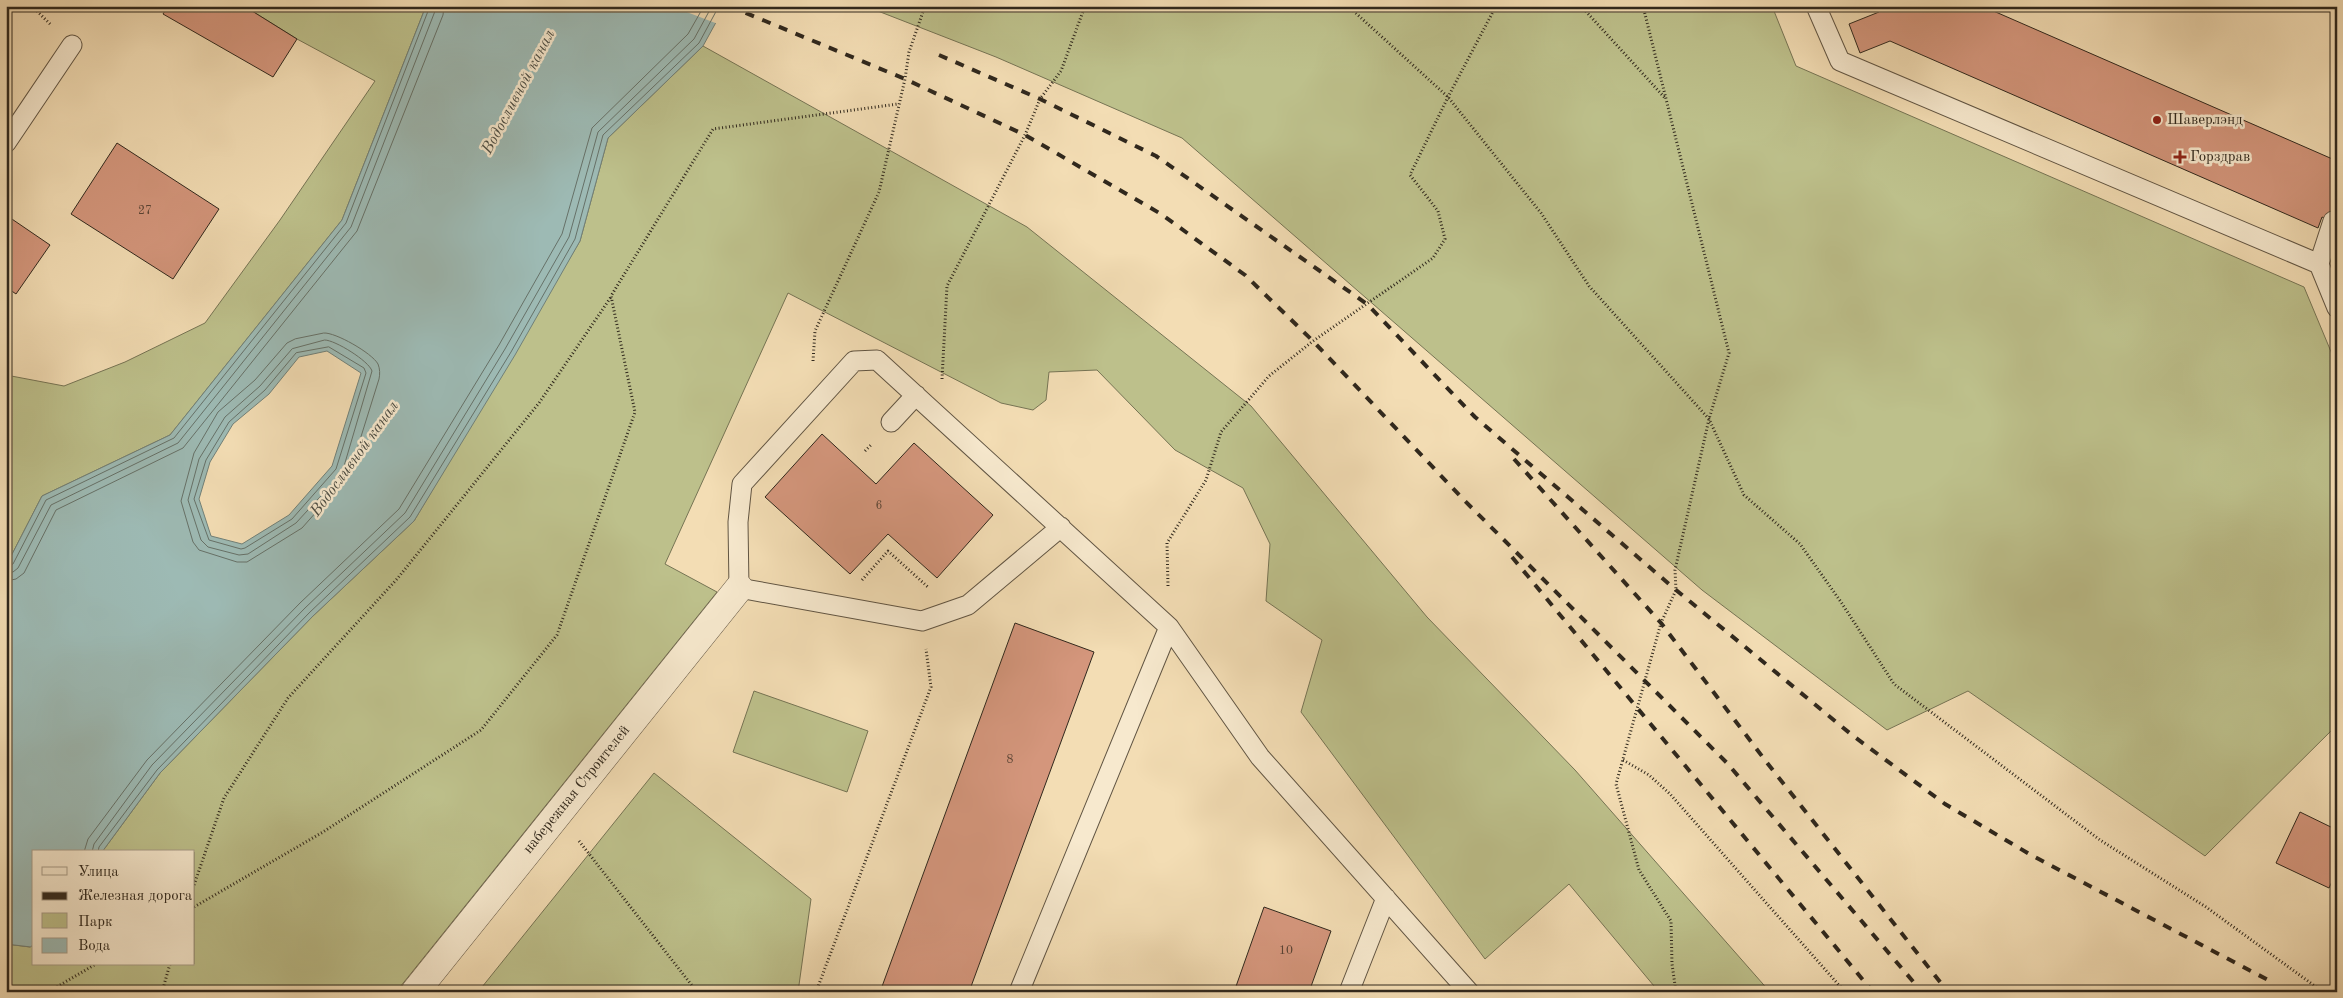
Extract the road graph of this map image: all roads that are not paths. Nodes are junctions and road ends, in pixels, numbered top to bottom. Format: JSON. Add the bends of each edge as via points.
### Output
{"nodes":[{"id":1,"x":1816,"y":6,"type":"edge"},
{"id":2,"x":72,"y":45,"type":"dead end"},
{"id":3,"x":6,"y":143,"type":"edge"},
{"id":4,"x":2333,"y":221,"type":"dead end"},
{"id":5,"x":2319,"y":264,"type":"junction"},
{"id":6,"x":2337,"y":308,"type":"edge"},
{"id":7,"x":916,"y":395,"type":"junction"},
{"id":8,"x":891,"y":422,"type":"dead end"},
{"id":9,"x":1061,"y":527,"type":"junction"},
{"id":10,"x":739,"y":588,"type":"junction"},
{"id":11,"x":1169,"y":627,"type":"junction"},
{"id":12,"x":1386,"y":898,"type":"junction"},
{"id":13,"x":415,"y":992,"type":"edge"},
{"id":14,"x":1018,"y":992,"type":"edge"},
{"id":15,"x":1349,"y":992,"type":"edge"},
{"id":16,"x":1470,"y":992,"type":"edge"}],
"edges":[{"from":1,"to":5,"type":"lane","via":[[1840,62]]},
{"from":2,"to":3,"type":"lane"},
{"from":4,"to":5,"type":"lane"},
{"from":5,"to":6,"type":"lane"},
{"from":7,"to":8,"type":"lane"},
{"from":7,"to":9,"type":"lane"},
{"from":7,"to":10,"type":"lane","via":[[877,360],[854,361],[742,484],[738,522]]},
{"from":9,"to":10,"type":"lane","via":[[968,605],[922,621]]},
{"from":9,"to":11,"type":"lane"},
{"from":10,"to":13,"type":"street","name":"набережная Строителей"},
{"from":11,"to":12,"type":"lane","via":[[1260,757]]},
{"from":11,"to":14,"type":"lane"},
{"from":12,"to":15,"type":"lane"},
{"from":12,"to":16,"type":"lane"}]}
